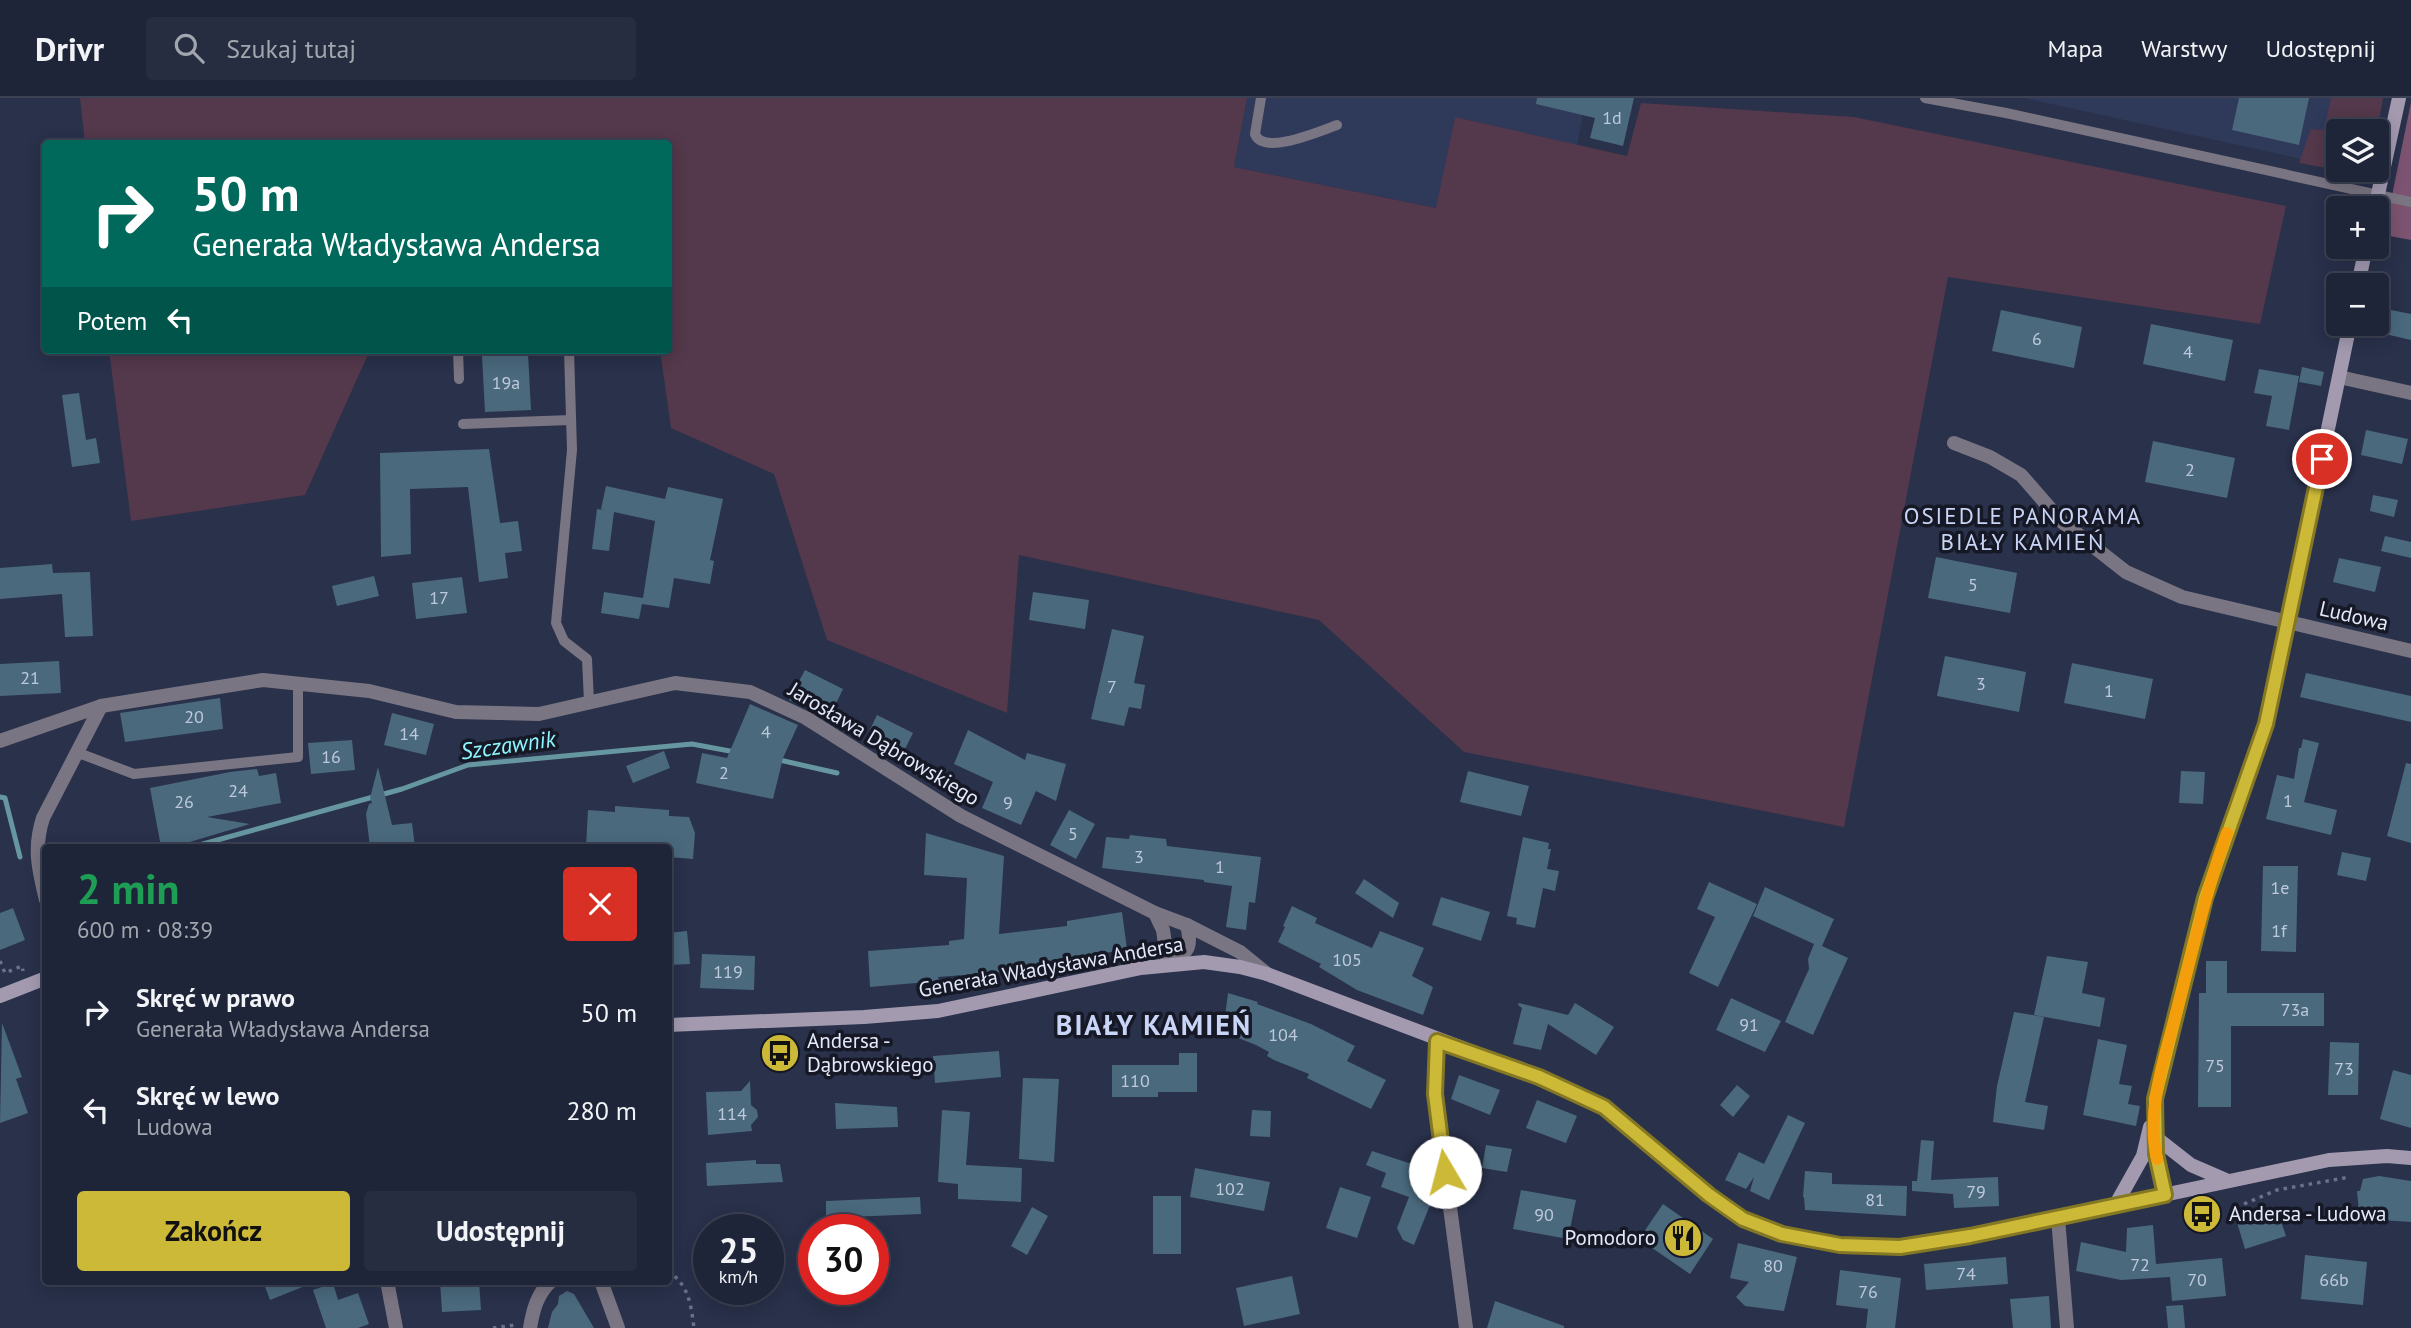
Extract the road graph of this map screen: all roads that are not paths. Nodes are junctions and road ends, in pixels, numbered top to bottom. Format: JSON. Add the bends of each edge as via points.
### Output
{"nodes":[{"id":1,"x":1261,"y":98,"type":"edge"},
{"id":2,"x":1925,"y":98,"type":"edge"},
{"id":3,"x":2399,"y":98,"type":"edge"},
{"id":4,"x":1337,"y":125,"type":"dead end"},
{"id":5,"x":2351,"y":196,"type":"edge"},
{"id":6,"x":2377,"y":196,"type":"edge"},
{"id":7,"x":2389,"y":202,"type":"edge"},
{"id":8,"x":2411,"y":202,"type":"edge"},
{"id":9,"x":2348,"y":336,"type":"edge"},
{"id":10,"x":458,"y":354,"type":"edge"},
{"id":11,"x":569,"y":354,"type":"edge"},
{"id":12,"x":2339,"y":377,"type":"junction"},
{"id":13,"x":459,"y":379,"type":"dead end"},
{"id":14,"x":2411,"y":393,"type":"edge"},
{"id":15,"x":571,"y":420,"type":"junction"},
{"id":16,"x":463,"y":424,"type":"dead end"},
{"id":17,"x":1954,"y":443,"type":"dead end"},
{"id":18,"x":2288,"y":622,"type":"junction"},
{"id":19,"x":2411,"y":651,"type":"edge"},
{"id":20,"x":298,"y":683,"type":"junction"},
{"id":21,"x":589,"y":702,"type":"junction"},
{"id":22,"x":100,"y":706,"type":"junction"},
{"id":23,"x":0,"y":741,"type":"edge"},
{"id":24,"x":76,"y":752,"type":"junction"},
{"id":25,"x":42,"y":882,"type":"edge"},
{"id":26,"x":1155,"y":913,"type":"junction"},
{"id":27,"x":1187,"y":925,"type":"junction"},
{"id":28,"x":1168,"y":965,"type":"junction"},
{"id":29,"x":1266,"y":974,"type":"junction"},
{"id":30,"x":42,"y":980,"type":"edge"},
{"id":31,"x":0,"y":996,"type":"edge"},
{"id":32,"x":672,"y":1025,"type":"edge"},
{"id":33,"x":1437,"y":1041,"type":"junction"},
{"id":34,"x":2154,"y":1116,"type":"junction"},
{"id":35,"x":2154,"y":1136,"type":"junction"},
{"id":36,"x":2411,"y":1158,"type":"edge"},
{"id":37,"x":2228,"y":1181,"type":"junction"},
{"id":38,"x":2165,"y":1195,"type":"junction"},
{"id":39,"x":2115,"y":1206,"type":"junction"},
{"id":40,"x":2058,"y":1218,"type":"junction"},
{"id":41,"x":388,"y":1285,"type":"edge"},
{"id":42,"x":546,"y":1285,"type":"edge"},
{"id":43,"x":602,"y":1285,"type":"edge"},
{"id":44,"x":530,"y":1325,"type":"edge"},
{"id":45,"x":396,"y":1328,"type":"edge"},
{"id":46,"x":618,"y":1328,"type":"edge"},
{"id":47,"x":1466,"y":1328,"type":"edge"},
{"id":48,"x":2067,"y":1328,"type":"edge"}],
"edges":[{"from":1,"to":4,"type":"lane","via":[[1255,134],[1261,142],[1275,145]]},
{"from":2,"to":5,"type":"lane","via":[[2006,113]]},
{"from":3,"to":6,"type":"street"},
{"from":7,"to":8,"type":"lane"},
{"from":9,"to":12,"type":"street","name":"Ludowa"},
{"from":10,"to":13,"type":"lane"},
{"from":11,"to":15,"type":"lane"},
{"from":12,"to":14,"type":"street"},
{"from":12,"to":18,"type":"street","name":"Ludowa"},
{"from":15,"to":16,"type":"lane"},
{"from":15,"to":21,"type":"lane","via":[[555,623],[564,642],[587,659]]},
{"from":17,"to":18,"type":"street","via":[[2021,475],[2061,521],[2126,572],[2182,597]]},
{"from":18,"to":19,"type":"street","name":"Ludowa"},
{"from":18,"to":34,"type":"street","name":"Ludowa","via":[[2266,724],[2205,898]]},
{"from":20,"to":21,"type":"street","name":"Jarosława Dąbrowskiego","via":[[369,691],[456,712],[539,714]]},
{"from":20,"to":22,"type":"street","name":"Jarosława Dąbrowskiego","via":[[263,680]]},
{"from":20,"to":24,"type":"lane","via":[[298,757],[134,774]]},
{"from":21,"to":26,"type":"street","name":"Jarosława Dąbrowskiego","via":[[675,683],[750,692],[807,718],[961,816]]},
{"from":22,"to":23,"type":"street","name":"Jarosława Dąbrowskiego"},
{"from":22,"to":24,"type":"street"},
{"from":24,"to":25,"type":"street","via":[[37,837]]},
{"from":26,"to":27,"type":"street","name":"Jarosława Dąbrowskiego"},
{"from":26,"to":28,"type":"street","via":[[1163,930]]},
{"from":27,"to":28,"type":"street","via":[[1191,944]]},
{"from":27,"to":29,"type":"street","name":"Jarosława Dąbrowskiego","via":[[1240,952]]},
{"from":28,"to":29,"type":"street","name":"Generała Władysława Andersa","via":[[1204,962]]},
{"from":28,"to":32,"type":"street","name":"Generała Władysława Andersa","via":[[938,1011]]},
{"from":29,"to":33,"type":"street","name":"Generała Władysława Andersa"},
{"from":30,"to":31,"type":"street"},
{"from":33,"to":40,"type":"street","name":"Generała Władysława Andersa","via":[[1539,1077],[1604,1107],[1709,1195],[1743,1219],[1782,1234],[1840,1245],[1900,1247]]},
{"from":33,"to":47,"type":"street","via":[[1435,1094]]},
{"from":34,"to":35,"type":"street","name":"Ludowa"},
{"from":34,"to":39,"type":"street","via":[[2143,1156]]},
{"from":35,"to":37,"type":"street","via":[[2192,1165]]},
{"from":35,"to":38,"type":"street","name":"Ludowa"},
{"from":36,"to":37,"type":"street","name":"Generała Władysława Andersa","via":[[2329,1160]]},
{"from":37,"to":38,"type":"street","name":"Generała Władysława Andersa"},
{"from":38,"to":39,"type":"street","name":"Generała Władysława Andersa"},
{"from":39,"to":40,"type":"street","name":"Generała Władysława Andersa"},
{"from":40,"to":48,"type":"street"},
{"from":41,"to":45,"type":"street"},
{"from":42,"to":44,"type":"street"},
{"from":43,"to":46,"type":"street"}]}
